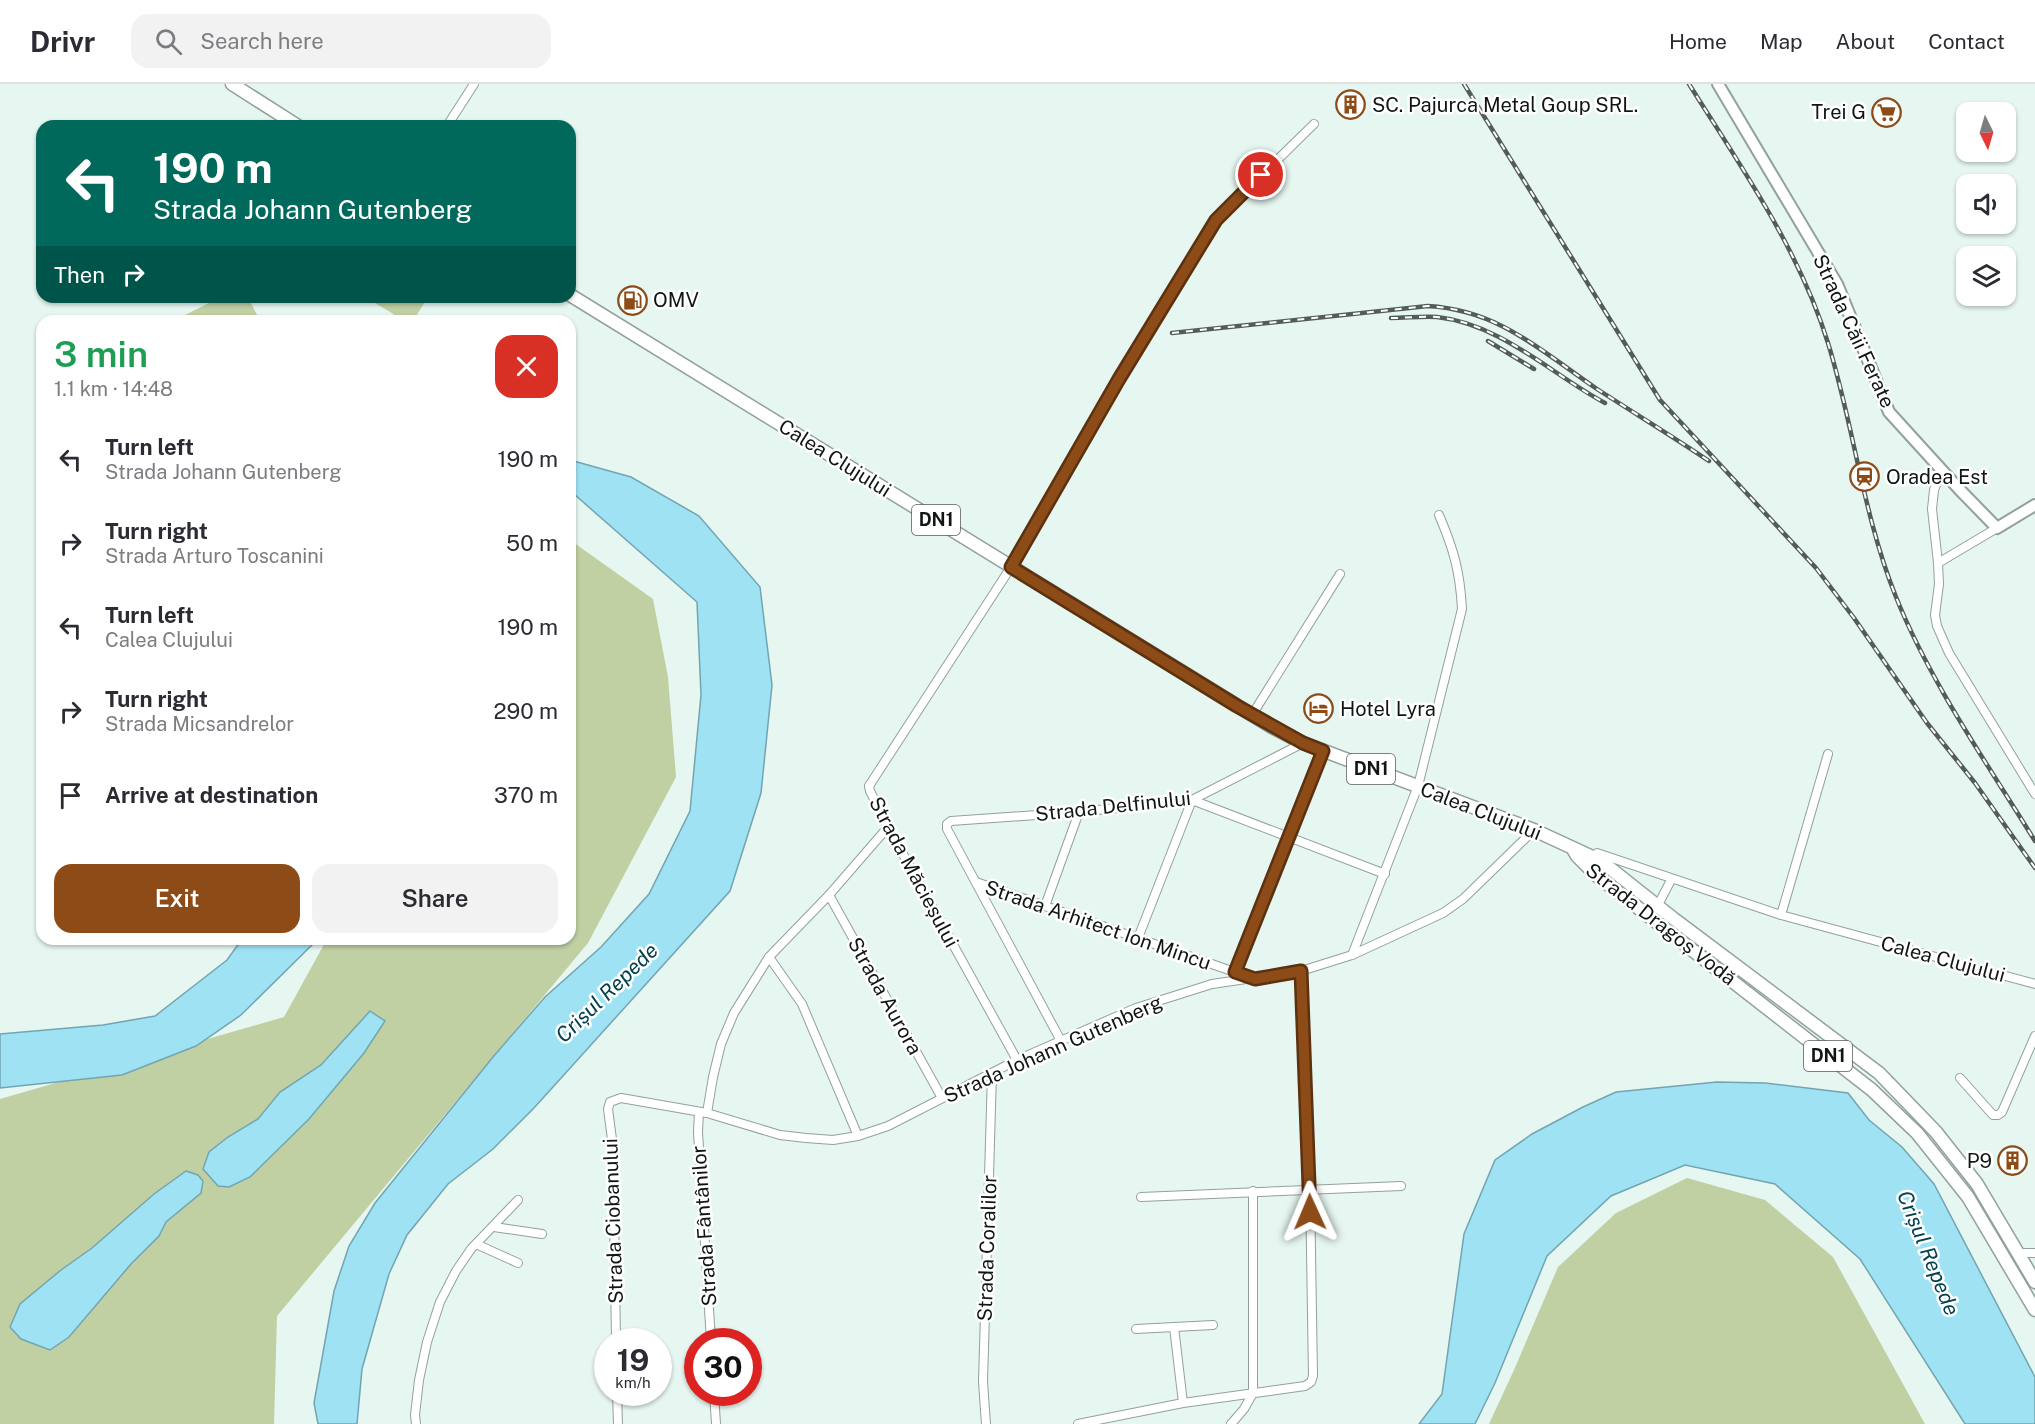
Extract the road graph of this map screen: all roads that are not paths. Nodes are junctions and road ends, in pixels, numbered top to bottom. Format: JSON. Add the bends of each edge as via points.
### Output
{"nodes":[{"id":1,"x":232,"y":84,"type":"edge"},
{"id":2,"x":474,"y":84,"type":"edge"},
{"id":3,"x":1718,"y":84,"type":"edge"},
{"id":4,"x":289,"y":120,"type":"edge"},
{"id":5,"x":451,"y":120,"type":"edge"},
{"id":6,"x":1314,"y":124,"type":"dead end"},
{"id":7,"x":576,"y":299,"type":"edge"},
{"id":8,"x":1942,"y":470,"type":"junction"},
{"id":9,"x":2035,"y":505,"type":"edge"},
{"id":10,"x":1439,"y":515,"type":"dead end"},
{"id":11,"x":1997,"y":528,"type":"junction"},
{"id":12,"x":1938,"y":563,"type":"junction"},
{"id":13,"x":1011,"y":567,"type":"junction"},
{"id":14,"x":1340,"y":574,"type":"dead end"},
{"id":15,"x":1252,"y":715,"type":"junction"},
{"id":16,"x":1303,"y":743,"type":"junction"},
{"id":17,"x":1323,"y":751,"type":"junction"},
{"id":18,"x":1828,"y":754,"type":"dead end"},
{"id":19,"x":1418,"y":786,"type":"junction"},
{"id":20,"x":2035,"y":794,"type":"edge"},
{"id":21,"x":1192,"y":800,"type":"junction"},
{"id":22,"x":1079,"y":812,"type":"junction"},
{"id":23,"x":888,"y":827,"type":"junction"},
{"id":24,"x":1534,"y":830,"type":"junction"},
{"id":25,"x":1288,"y":837,"type":"junction"},
{"id":26,"x":1572,"y":848,"type":"junction"},
{"id":27,"x":1385,"y":874,"type":"junction"},
{"id":28,"x":1596,"y":875,"type":"junction"},
{"id":29,"x":1671,"y":880,"type":"junction"},
{"id":30,"x":976,"y":882,"type":"junction"},
{"id":31,"x":829,"y":895,"type":"junction"},
{"id":32,"x":1658,"y":905,"type":"junction"},
{"id":33,"x":1045,"y":906,"type":"junction"},
{"id":34,"x":1781,"y":915,"type":"junction"},
{"id":35,"x":1674,"y":919,"type":"junction"},
{"id":36,"x":1664,"y":927,"type":"junction"},
{"id":37,"x":1138,"y":938,"type":"junction"},
{"id":38,"x":1352,"y":955,"type":"junction"},
{"id":39,"x":769,"y":957,"type":"junction"},
{"id":40,"x":1301,"y":971,"type":"junction"},
{"id":41,"x":1235,"y":972,"type":"junction"},
{"id":42,"x":1255,"y":979,"type":"junction"},
{"id":43,"x":2035,"y":984,"type":"edge"},
{"id":44,"x":2035,"y":1036,"type":"edge"},
{"id":45,"x":1061,"y":1041,"type":"junction"},
{"id":46,"x":1017,"y":1060,"type":"junction"},
{"id":47,"x":992,"y":1073,"type":"junction"},
{"id":48,"x":1960,"y":1078,"type":"dead end"},
{"id":49,"x":942,"y":1098,"type":"junction"},
{"id":50,"x":610,"y":1102,"type":"joint"},
{"id":51,"x":703,"y":1112,"type":"junction"},
{"id":52,"x":858,"y":1136,"type":"junction"},
{"id":53,"x":1401,"y":1186,"type":"dead end"},
{"id":54,"x":1310,"y":1188,"type":"junction"},
{"id":55,"x":1252,"y":1191,"type":"junction"},
{"id":56,"x":1141,"y":1197,"type":"dead end"},
{"id":57,"x":518,"y":1200,"type":"dead end"},
{"id":58,"x":494,"y":1227,"type":"junction"},
{"id":59,"x":542,"y":1234,"type":"dead end"},
{"id":60,"x":476,"y":1244,"type":"junction"},
{"id":61,"x":2018,"y":1253,"type":"junction"},
{"id":62,"x":2035,"y":1255,"type":"edge"},
{"id":63,"x":518,"y":1263,"type":"dead end"},
{"id":64,"x":2032,"y":1277,"type":"edge"},
{"id":65,"x":2035,"y":1310,"type":"edge"},
{"id":66,"x":1213,"y":1325,"type":"dead end"},
{"id":67,"x":1174,"y":1327,"type":"junction"},
{"id":68,"x":616,"y":1328,"type":"edge"},
{"id":69,"x":710,"y":1328,"type":"edge"},
{"id":70,"x":1136,"y":1329,"type":"dead end"},
{"id":71,"x":1253,"y":1393,"type":"junction"},
{"id":72,"x":1183,"y":1403,"type":"junction"},
{"id":73,"x":617,"y":1406,"type":"edge"},
{"id":74,"x":715,"y":1406,"type":"edge"},
{"id":75,"x":1128,"y":1414,"type":"junction"},
{"id":76,"x":416,"y":1424,"type":"edge"},
{"id":77,"x":618,"y":1424,"type":"edge"},
{"id":78,"x":716,"y":1424,"type":"edge"},
{"id":79,"x":986,"y":1424,"type":"edge"},
{"id":80,"x":1078,"y":1424,"type":"edge"},
{"id":81,"x":1121,"y":1424,"type":"edge"},
{"id":82,"x":1231,"y":1424,"type":"edge"}],
"edges":[{"from":1,"to":4,"type":"main road"},
{"from":2,"to":5,"type":"street"},
{"from":3,"to":8,"type":"street","name":"Strada Căii Ferate","via":[[1837,284],[1889,412]]},
{"from":6,"to":13,"type":"street","via":[[1216,220]]},
{"from":7,"to":13,"type":"main road","name":"Calea Clujului","number":"DN1"},
{"from":8,"to":11,"type":"street","name":"Strada Căii Ferate"},
{"from":8,"to":12,"type":"street","via":[[1932,509]]},
{"from":9,"to":11,"type":"street"},
{"from":10,"to":19,"type":"street","via":[[1453,549],[1462,609]]},
{"from":11,"to":12,"type":"street"},
{"from":12,"to":20,"type":"street","via":[[1937,626],[1949,653]]},
{"from":13,"to":15,"type":"main road","name":"Calea Clujului","number":"DN1"},
{"from":13,"to":23,"type":"street","name":"Strada Măcieșului","via":[[869,786]]},
{"from":14,"to":15,"type":"street"},
{"from":15,"to":16,"type":"main road","name":"Calea Clujului","number":"DN1"},
{"from":16,"to":17,"type":"main road","name":"Calea Clujului","number":"DN1"},
{"from":16,"to":21,"type":"street","name":"Strada Delfinului"},
{"from":17,"to":19,"type":"main road","name":"Calea Clujului","number":"DN1"},
{"from":17,"to":25,"type":"street"},
{"from":18,"to":34,"type":"street"},
{"from":19,"to":24,"type":"main road","name":"Calea Clujului","number":"DN1"},
{"from":19,"to":27,"type":"street"},
{"from":21,"to":22,"type":"street","name":"Strada Delfinului"},
{"from":21,"to":25,"type":"street"},
{"from":21,"to":37,"type":"street"},
{"from":22,"to":30,"type":"street","name":"Strada Delfinului","via":[[951,821],[946,829]]},
{"from":22,"to":33,"type":"street"},
{"from":23,"to":31,"type":"street","name":"Strada Fântânilor"},
{"from":23,"to":46,"type":"street","name":"Strada Măcieșului"},
{"from":24,"to":26,"type":"main road","name":"Calea Clujului","number":"DN1"},
{"from":24,"to":38,"type":"street","name":"Strada Johann Gutenberg","via":[[1457,904]]},
{"from":25,"to":27,"type":"street"},
{"from":25,"to":41,"type":"street"},
{"from":26,"to":28,"type":"main road","name":"Strada Dragoș Vodă","number":"DN1"},
{"from":26,"to":29,"type":"street","name":"Calea Clujului"},
{"from":26,"to":32,"type":"main road","name":"Strada Dragoș Vodă","number":"DN1","via":[[1601,861]]},
{"from":27,"to":38,"type":"street"},
{"from":28,"to":32,"type":"main road","via":[[1609,878],[1646,909]]},
{"from":28,"to":36,"type":"main road","name":"Strada Dragoș Vodă","number":"DN1"},
{"from":29,"to":32,"type":"street"},
{"from":29,"to":34,"type":"street","name":"Calea Clujului"},
{"from":30,"to":33,"type":"street","name":"Strada Arhitect Ion Mincu"},
{"from":30,"to":45,"type":"street"},
{"from":31,"to":39,"type":"street","name":"Strada Fântânilor"},
{"from":31,"to":49,"type":"street","name":"Strada Aurora"},
{"from":32,"to":35,"type":"main road","name":"Strada Dragoș Vodă","number":"DN1"},
{"from":33,"to":37,"type":"street","name":"Strada Arhitect Ion Mincu"},
{"from":34,"to":43,"type":"street","name":"Calea Clujului"},
{"from":35,"to":36,"type":"main road","via":[[1666,920]]},
{"from":35,"to":61,"type":"main road","name":"Strada Dragoș Vodă","number":"DN1","via":[[1879,1072],[1964,1167]]},
{"from":36,"to":65,"type":"main road","name":"Strada Dragoș Vodă","number":"DN1","via":[[1872,1090],[1917,1133],[1968,1197]]},
{"from":37,"to":41,"type":"street","name":"Strada Arhitect Ion Mincu"},
{"from":38,"to":40,"type":"street","name":"Strada Johann Gutenberg"},
{"from":39,"to":51,"type":"street","name":"Strada Fântânilor","via":[[734,1013]]},
{"from":39,"to":52,"type":"street","via":[[802,1004]]},
{"from":40,"to":42,"type":"street","name":"Strada Johann Gutenberg"},
{"from":40,"to":54,"type":"street"},
{"from":41,"to":42,"type":"street","name":"Strada Arhitect Ion Mincu"},
{"from":42,"to":45,"type":"street","name":"Strada Johann Gutenberg","via":[[1212,984],[1170,996]]},
{"from":44,"to":48,"type":"street","via":[[1998,1115],[1993,1115]]},
{"from":45,"to":46,"type":"street","name":"Strada Johann Gutenberg"},
{"from":46,"to":47,"type":"street","name":"Strada Johann Gutenberg"},
{"from":47,"to":49,"type":"street","name":"Strada Johann Gutenberg"},
{"from":47,"to":79,"type":"street","name":"Strada Coralilor","via":[[983,1382]]},
{"from":49,"to":52,"type":"street","name":"Strada Johann Gutenberg","via":[[888,1126]]},
{"from":50,"to":51,"type":"street","name":"Strada Johann Gutenberg","via":[[621,1098]]},
{"from":50,"to":68,"type":"street","name":"Strada Ciobanului"},
{"from":51,"to":52,"type":"street","name":"Strada Johann Gutenberg","via":[[780,1135],[833,1140]]},
{"from":51,"to":69,"type":"street","name":"Strada Fântânilor","via":[[698,1132]]},
{"from":53,"to":54,"type":"street"},
{"from":54,"to":55,"type":"street"},
{"from":54,"to":71,"type":"street","via":[[1313,1376],[1305,1386]]},
{"from":55,"to":56,"type":"street"},
{"from":55,"to":71,"type":"street"},
{"from":57,"to":58,"type":"street"},
{"from":58,"to":59,"type":"street"},
{"from":58,"to":60,"type":"street"},
{"from":60,"to":63,"type":"street"},
{"from":60,"to":76,"type":"street","via":[[440,1302],[427,1342]]},
{"from":61,"to":62,"type":"street"},
{"from":61,"to":64,"type":"main road","name":"Strada Dragoș Vodă","number":"DN1"},
{"from":62,"to":64,"type":"street","via":[[2030,1264]]},
{"from":66,"to":67,"type":"street"},
{"from":67,"to":70,"type":"street"},
{"from":67,"to":72,"type":"street"},
{"from":71,"to":72,"type":"street"},
{"from":71,"to":82,"type":"street"},
{"from":72,"to":75,"type":"street"},
{"from":73,"to":77,"type":"street"},
{"from":74,"to":78,"type":"street"},
{"from":75,"to":80,"type":"street"},
{"from":75,"to":81,"type":"street"}]}
